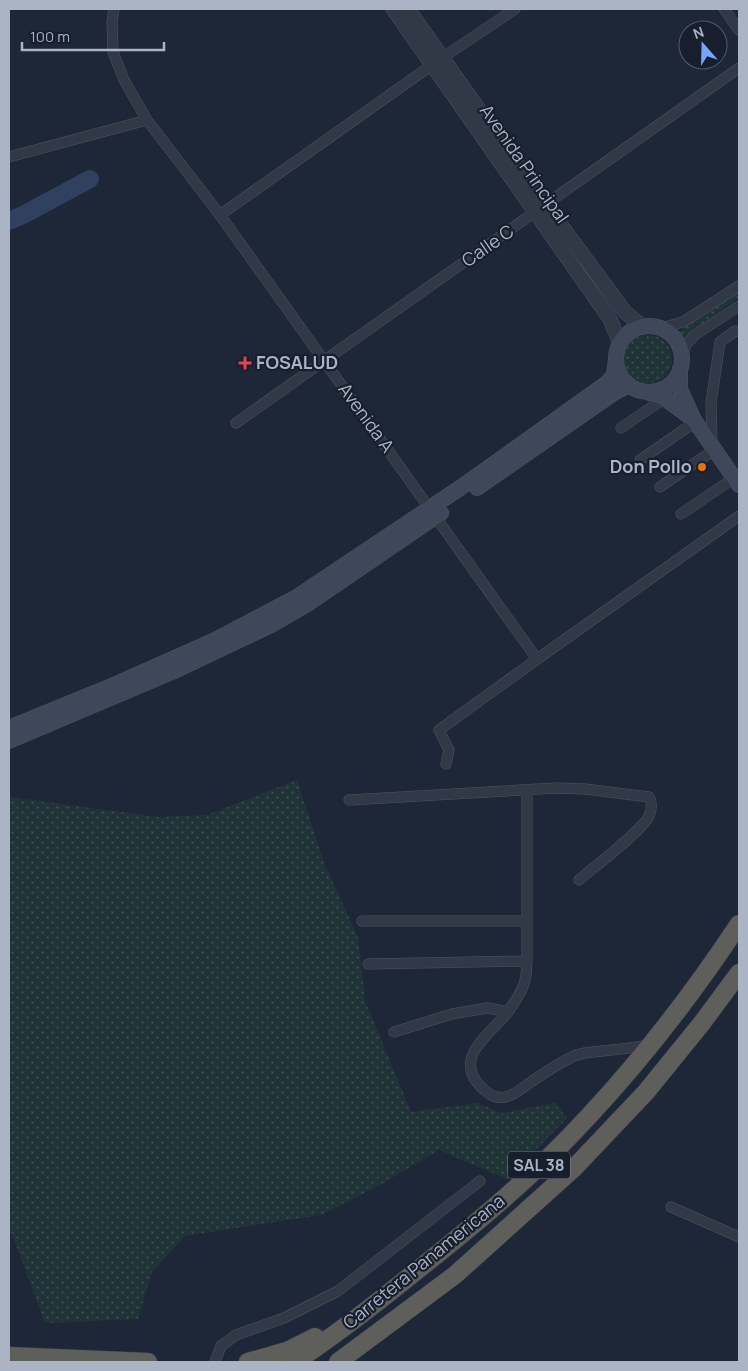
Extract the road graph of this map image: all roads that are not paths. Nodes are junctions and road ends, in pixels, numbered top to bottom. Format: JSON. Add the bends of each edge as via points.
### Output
{"nodes":[{"id":1,"x":114,"y":9,"type":"edge"},
{"id":2,"x":393,"y":9,"type":"edge"},
{"id":3,"x":408,"y":9,"type":"edge"},
{"id":4,"x":515,"y":9,"type":"edge"},
{"id":5,"x":724,"y":9,"type":"edge"},
{"id":6,"x":739,"y":30,"type":"edge"},
{"id":7,"x":438,"y":61,"type":"junction"},
{"id":8,"x":739,"y":68,"type":"edge"},
{"id":9,"x":147,"y":120,"type":"junction"},
{"id":10,"x":9,"y":157,"type":"edge"},
{"id":11,"x":541,"y":209,"type":"junction"},
{"id":12,"x":220,"y":215,"type":"junction"},
{"id":13,"x":739,"y":286,"type":"edge"},
{"id":14,"x":739,"y":306,"type":"edge"},
{"id":15,"x":643,"y":326,"type":"junction"},
{"id":16,"x":661,"y":328,"type":"junction"},
{"id":17,"x":739,"y":332,"type":"edge"},
{"id":18,"x":620,"y":343,"type":"junction"},
{"id":19,"x":616,"y":359,"type":"junction"},
{"id":20,"x":681,"y":361,"type":"junction"},
{"id":21,"x":325,"y":362,"type":"junction"},
{"id":22,"x":629,"y":385,"type":"junction"},
{"id":23,"x":644,"y":392,"type":"junction"},
{"id":24,"x":665,"y":398,"type":"junction"},
{"id":25,"x":711,"y":403,"type":"junction"},
{"id":26,"x":236,"y":423,"type":"dead end"},
{"id":27,"x":696,"y":424,"type":"junction"},
{"id":28,"x":621,"y":428,"type":"dead end"},
{"id":29,"x":713,"y":448,"type":"junction"},
{"id":30,"x":640,"y":460,"type":"dead end"},
{"id":31,"x":737,"y":482,"type":"edge"},
{"id":32,"x":660,"y":487,"type":"dead end"},
{"id":33,"x":433,"y":512,"type":"junction"},
{"id":34,"x":681,"y":514,"type":"dead end"},
{"id":35,"x":739,"y":516,"type":"edge"},
{"id":36,"x":537,"y":659,"type":"junction"},
{"id":37,"x":9,"y":728,"type":"edge"},
{"id":38,"x":9,"y":741,"type":"edge"},
{"id":39,"x":446,"y":764,"type":"dead end"},
{"id":40,"x":527,"y":790,"type":"junction"},
{"id":41,"x":349,"y":800,"type":"dead end"},
{"id":42,"x":579,"y":880,"type":"dead end"},
{"id":43,"x":362,"y":921,"type":"dead end"},
{"id":44,"x":527,"y":921,"type":"junction"},
{"id":45,"x":739,"y":924,"type":"edge"},
{"id":46,"x":721,"y":950,"type":"junction"},
{"id":47,"x":739,"y":953,"type":"edge"},
{"id":48,"x":527,"y":961,"type":"junction"},
{"id":49,"x":368,"y":964,"type":"dead end"},
{"id":50,"x":739,"y":972,"type":"edge"},
{"id":51,"x":508,"y":1012,"type":"junction"},
{"id":52,"x":394,"y":1032,"type":"dead end"},
{"id":53,"x":650,"y":1045,"type":"junction"},
{"id":54,"x":480,"y":1181,"type":"dead end"},
{"id":55,"x":671,"y":1207,"type":"dead end"},
{"id":56,"x":739,"y":1237,"type":"edge"},
{"id":57,"x":386,"y":1295,"type":"junction"},
{"id":58,"x":410,"y":1309,"type":"junction"},
{"id":59,"x":9,"y":1356,"type":"edge"},
{"id":60,"x":43,"y":1362,"type":"edge"},
{"id":61,"x":50,"y":1362,"type":"edge"},
{"id":62,"x":148,"y":1362,"type":"edge"},
{"id":63,"x":215,"y":1362,"type":"edge"},
{"id":64,"x":248,"y":1362,"type":"edge"},
{"id":65,"x":295,"y":1362,"type":"edge"},
{"id":66,"x":338,"y":1362,"type":"edge"}],
"edges":[{"from":1,"to":9,"type":"street","name":"Avenida A","via":[[113,52],[124,80]]},
{"from":2,"to":7,"type":"street","name":"Avenida Principal"},
{"from":3,"to":7,"type":"street","name":"Avenida Principal"},
{"from":4,"to":7,"type":"street"},
{"from":5,"to":6,"type":"street"},
{"from":7,"to":11,"type":"street","name":"Avenida Principal"},
{"from":7,"to":12,"type":"street"},
{"from":8,"to":11,"type":"street","name":"Calle C"},
{"from":9,"to":10,"type":"street"},
{"from":9,"to":12,"type":"street","name":"Avenida A"},
{"from":11,"to":15,"type":"street","name":"Avenida Principal","via":[[625,312]]},
{"from":11,"to":18,"type":"street","name":"Avenida Principal","via":[[610,319]]},
{"from":11,"to":21,"type":"street","name":"Calle C"},
{"from":12,"to":21,"type":"street","name":"Avenida A"},
{"from":13,"to":16,"type":"street","via":[[683,322]]},
{"from":14,"to":20,"type":"street","via":[[694,335],[687,343]]},
{"from":15,"to":16,"type":"main road"},
{"from":15,"to":18,"type":"main road","via":[[626,335]]},
{"from":16,"to":20,"type":"main road","via":[[676,339]]},
{"from":17,"to":25,"type":"street","via":[[735,331],[720,342]]},
{"from":18,"to":19,"type":"main road"},
{"from":19,"to":22,"type":"main road","via":[[619,374]]},
{"from":19,"to":33,"type":"main road","via":[[614,375],[607,383],[460,488]]},
{"from":20,"to":23,"type":"main road","via":[[678,375],[668,386]]},
{"from":20,"to":27,"type":"main road","via":[[680,389]]},
{"from":21,"to":26,"type":"street","name":"Calle C"},
{"from":21,"to":33,"type":"street","name":"Avenida A"},
{"from":22,"to":23,"type":"main road"},
{"from":22,"to":33,"type":"main road"},
{"from":23,"to":24,"type":"main road"},
{"from":24,"to":27,"type":"main road"},
{"from":24,"to":28,"type":"street"},
{"from":25,"to":27,"type":"street"},
{"from":25,"to":29,"type":"street"},
{"from":27,"to":29,"type":"main road"},
{"from":27,"to":30,"type":"street"},
{"from":29,"to":31,"type":"main road"},
{"from":29,"to":32,"type":"street"},
{"from":31,"to":34,"type":"street"},
{"from":33,"to":36,"type":"street","name":"Avenida A"},
{"from":33,"to":37,"type":"main road","via":[[255,620],[116,684]]},
{"from":33,"to":38,"type":"main road","via":[[309,603],[271,625],[172,672]]},
{"from":35,"to":36,"type":"street"},
{"from":36,"to":39,"type":"street","via":[[440,730],[449,750]]},
{"from":40,"to":41,"type":"street"},
{"from":40,"to":42,"type":"street","via":[[585,789],[649,797],[649,817],[635,833]]},
{"from":40,"to":44,"type":"street"},
{"from":43,"to":44,"type":"street"},
{"from":44,"to":48,"type":"street"},
{"from":45,"to":46,"type":"highway","name":"Carretera Panamericana","number":"SAL 38"},
{"from":46,"to":47,"type":"highway","via":[[730,948]]},
{"from":46,"to":53,"type":"highway","name":"Carretera Panamericana","number":"SAL 38"},
{"from":48,"to":49,"type":"street"},
{"from":48,"to":51,"type":"street","via":[[525,982]]},
{"from":50,"to":58,"type":"highway","name":"Carretera Panamericana","number":"SAL 38","via":[[646,1092],[574,1168],[455,1275]]},
{"from":51,"to":52,"type":"street","via":[[488,1008],[452,1014]]},
{"from":51,"to":53,"type":"street","via":[[485,1035],[470,1060],[470,1070],[480,1086],[498,1098],[518,1092],[577,1055]]},
{"from":53,"to":57,"type":"highway","name":"Carretera Panamericana","number":"SAL 38","via":[[587,1118],[548,1157],[473,1226]]},
{"from":54,"to":63,"type":"street","via":[[338,1291],[284,1318],[236,1335],[221,1346]]},
{"from":55,"to":56,"type":"street"},
{"from":57,"to":58,"type":"highway"},
{"from":57,"to":64,"type":"highway","via":[[287,1351]]},
{"from":57,"to":65,"type":"highway","name":"Carretera Panamericana","number":"SAL 38"},
{"from":58,"to":66,"type":"highway","name":"Carretera Panamericana","number":"SAL 38"},
{"from":59,"to":62,"type":"highway"},
{"from":60,"to":61,"type":"highway"}]}
